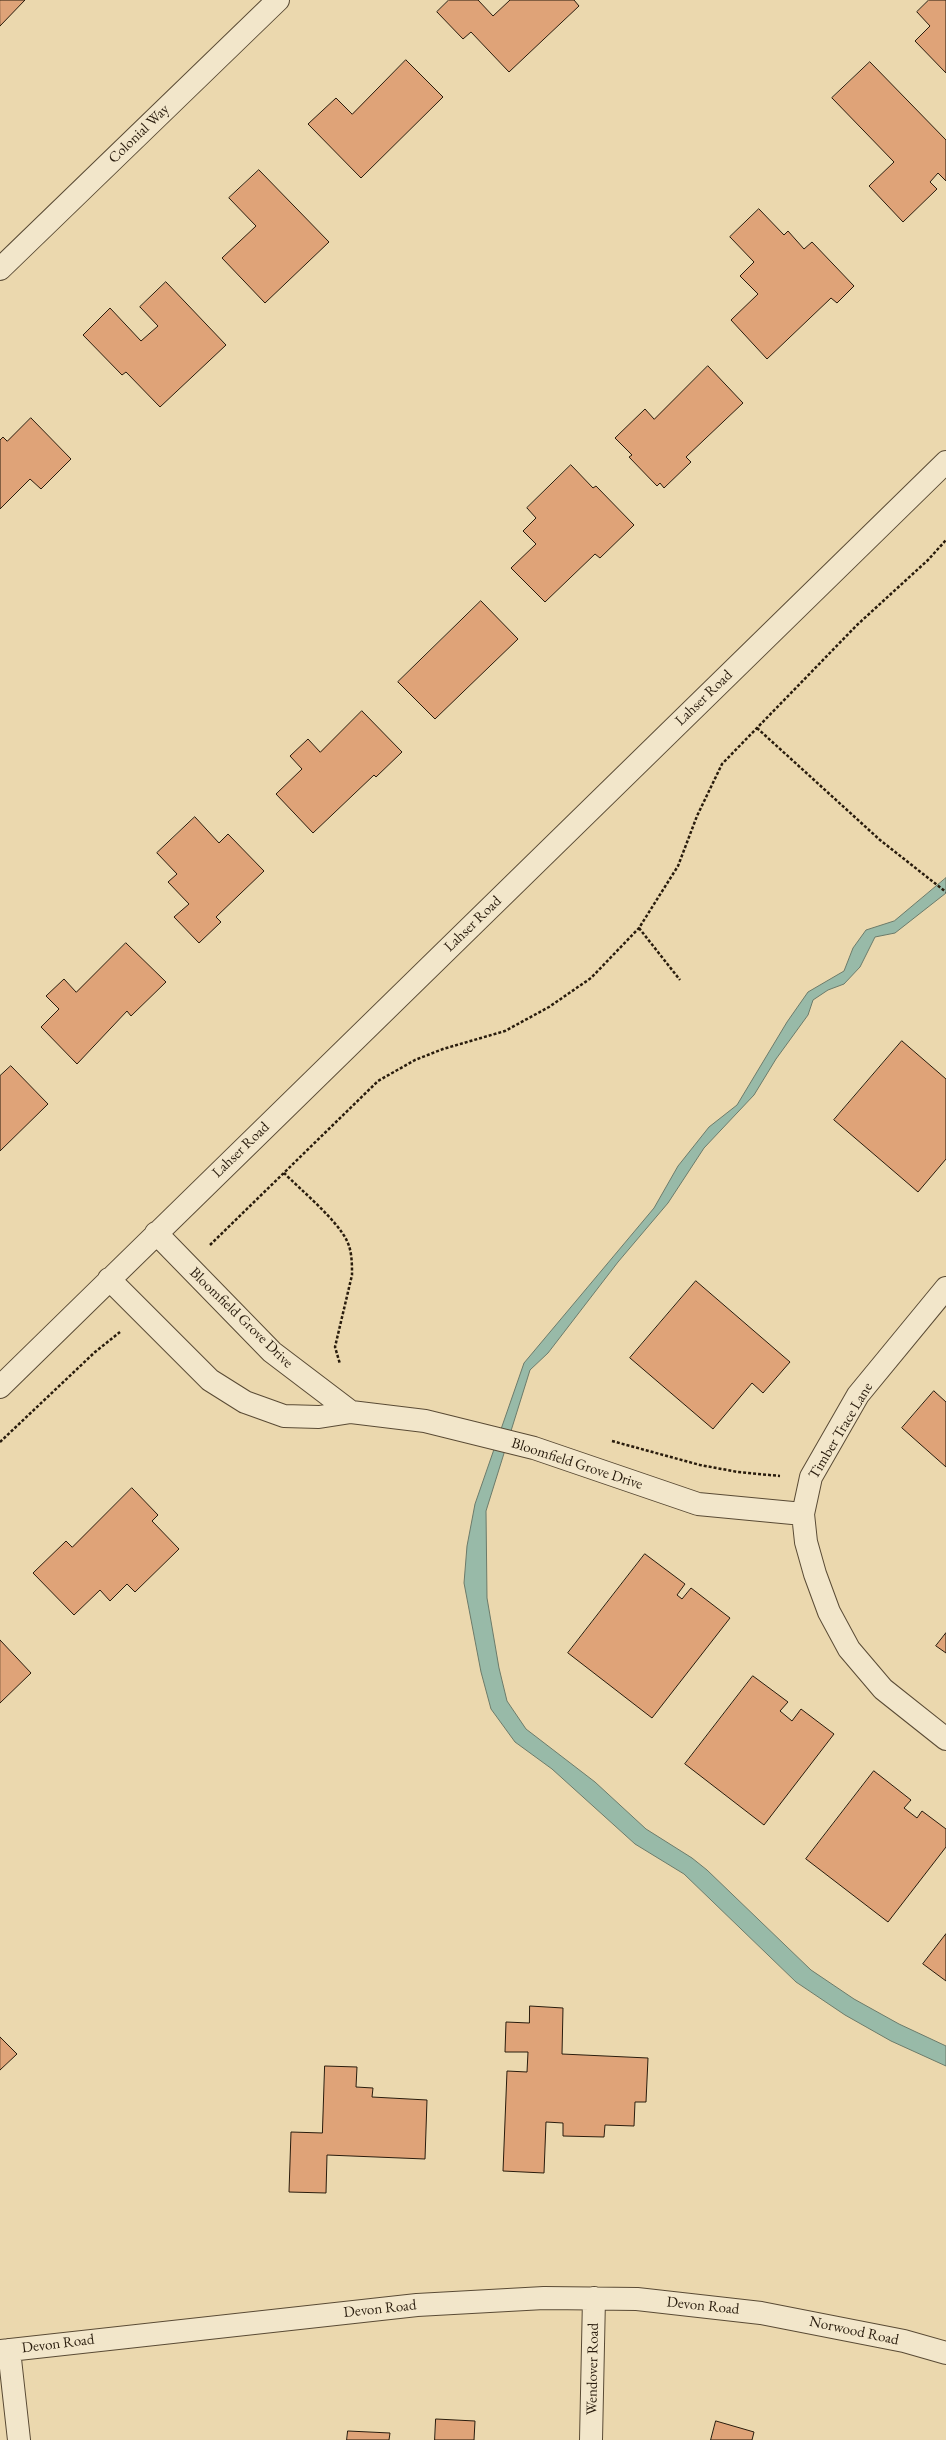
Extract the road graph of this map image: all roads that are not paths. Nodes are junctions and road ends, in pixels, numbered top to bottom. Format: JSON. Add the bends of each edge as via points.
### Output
{"nodes":[{"id":1,"x":278,"y":0,"type":"edge"},
{"id":2,"x":0,"y":269,"type":"edge"},
{"id":3,"x":946,"y":462,"type":"edge"},
{"id":4,"x":156,"y":1233,"type":"junction"},
{"id":5,"x":109,"y":1279,"type":"junction"},
{"id":6,"x":946,"y":1288,"type":"edge"},
{"id":7,"x":0,"y":1387,"type":"edge"},
{"id":8,"x":351,"y":1412,"type":"junction"},
{"id":9,"x":803,"y":1514,"type":"junction"},
{"id":10,"x":946,"y":1739,"type":"edge"},
{"id":11,"x":594,"y":2298,"type":"junction"},
{"id":12,"x":761,"y":2313,"type":"joint"},
{"id":13,"x":5,"y":2351,"type":"edge"},
{"id":14,"x":946,"y":2353,"type":"edge"},
{"id":15,"x":19,"y":2440,"type":"edge"},
{"id":16,"x":591,"y":2440,"type":"edge"}],
"edges":[{"from":1,"to":2,"type":"street","name":"Colonial Way"},
{"from":3,"to":4,"type":"street","name":"Lahser Road"},
{"from":4,"to":5,"type":"street","name":"Lahser Road"},
{"from":4,"to":8,"type":"street","name":"Bloomfield Grove Drive","via":[[272,1352]]},
{"from":5,"to":7,"type":"street","name":"Lahser Road"},
{"from":5,"to":8,"type":"street","name":"Bloomfield Grove Drive","via":[[210,1380],[245,1402],[284,1416],[319,1417]]},
{"from":6,"to":9,"type":"street","name":"Timber Trace Lane","via":[[858,1395],[811,1477]]},
{"from":8,"to":9,"type":"street","name":"Bloomfield Grove Drive","via":[[453,1426],[534,1448],[698,1504]]},
{"from":9,"to":10,"type":"street","name":"Timber Trace Lane","via":[[806,1542],[815,1574],[829,1612],[849,1649],[883,1689]]},
{"from":11,"to":12,"type":"street","name":"Devon Road","via":[[637,2299]]},
{"from":11,"to":13,"type":"street","name":"Devon Road","via":[[417,2305]]},
{"from":11,"to":16,"type":"street","name":"Wendover Road"},
{"from":12,"to":14,"type":"street","name":"Norwood Road","via":[[853,2330]]},
{"from":13,"to":15,"type":"street"}]}
